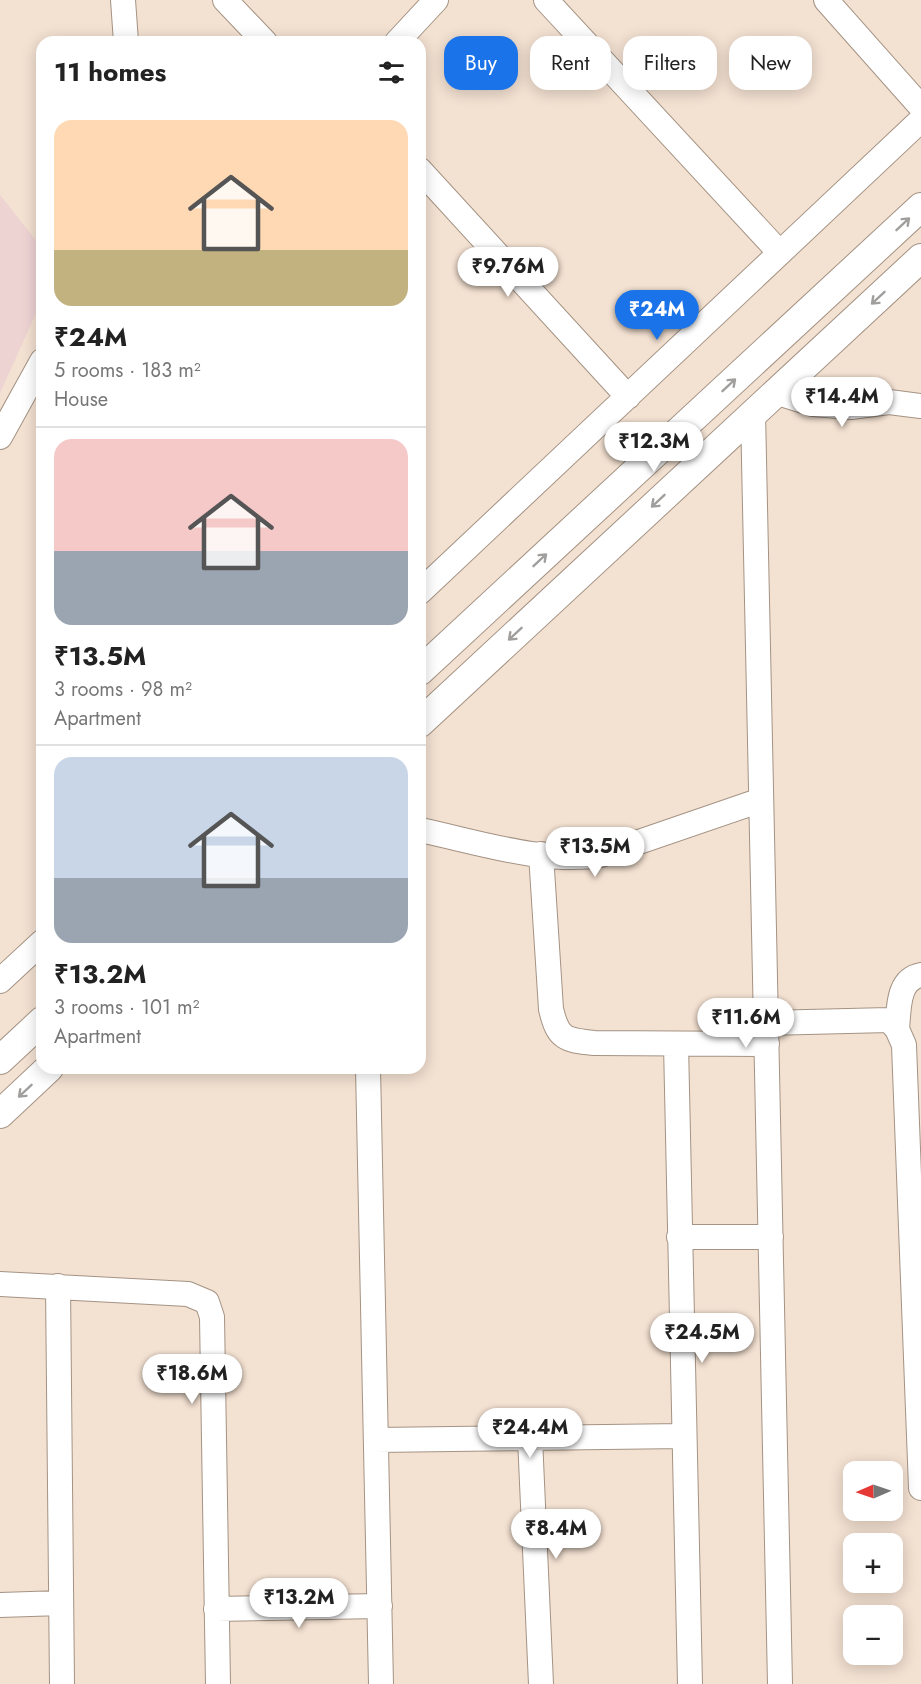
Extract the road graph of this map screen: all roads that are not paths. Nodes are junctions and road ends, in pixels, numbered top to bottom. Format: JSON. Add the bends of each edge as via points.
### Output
{"nodes":[{"id":1,"x":123,"y":0,"type":"edge"},
{"id":2,"x":225,"y":0,"type":"edge"},
{"id":3,"x":436,"y":0,"type":"edge"},
{"id":4,"x":546,"y":0,"type":"edge"},
{"id":5,"x":826,"y":0,"type":"edge"},
{"id":6,"x":126,"y":36,"type":"edge"},
{"id":7,"x":259,"y":36,"type":"edge"},
{"id":8,"x":403,"y":36,"type":"edge"},
{"id":9,"x":921,"y":107,"type":"edge"},
{"id":10,"x":921,"y":120,"type":"edge"},
{"id":11,"x":426,"y":177,"type":"edge"},
{"id":12,"x":921,"y":207,"type":"edge"},
{"id":13,"x":780,"y":253,"type":"junction"},
{"id":14,"x":921,"y":258,"type":"edge"},
{"id":15,"x":36,"y":372,"type":"edge"},
{"id":16,"x":775,"y":392,"type":"junction"},
{"id":17,"x":628,"y":397,"type":"junction"},
{"id":18,"x":921,"y":406,"type":"edge"},
{"id":19,"x":753,"y":412,"type":"junction"},
{"id":20,"x":0,"y":437,"type":"edge"},
{"id":21,"x":426,"y":586,"type":"edge"},
{"id":22,"x":426,"y":665,"type":"edge"},
{"id":23,"x":426,"y":717,"type":"edge"},
{"id":24,"x":761,"y":800,"type":"junction"},
{"id":25,"x":426,"y":831,"type":"edge"},
{"id":26,"x":541,"y":854,"type":"junction"},
{"id":27,"x":36,"y":948,"type":"edge"},
{"id":28,"x":921,"y":975,"type":"edge"},
{"id":29,"x":0,"y":981,"type":"edge"},
{"id":30,"x":36,"y":1027,"type":"edge"},
{"id":31,"x":897,"y":1029,"type":"junction"},
{"id":32,"x":766,"y":1034,"type":"junction"},
{"id":33,"x":676,"y":1044,"type":"junction"},
{"id":34,"x":0,"y":1060,"type":"edge"},
{"id":35,"x":43,"y":1074,"type":"edge"},
{"id":36,"x":368,"y":1074,"type":"edge"},
{"id":37,"x":0,"y":1114,"type":"edge"},
{"id":38,"x":771,"y":1237,"type":"junction"},
{"id":39,"x":679,"y":1238,"type":"junction"},
{"id":40,"x":0,"y":1284,"type":"edge"},
{"id":41,"x":58,"y":1286,"type":"junction"},
{"id":42,"x":682,"y":1436,"type":"junction"},
{"id":43,"x":530,"y":1438,"type":"junction"},
{"id":44,"x":376,"y":1440,"type":"junction"},
{"id":45,"x":920,"y":1440,"type":"edge"},
{"id":46,"x":921,"y":1488,"type":"edge"},
{"id":47,"x":62,"y":1603,"type":"junction"},
{"id":48,"x":0,"y":1605,"type":"edge"},
{"id":49,"x":380,"y":1606,"type":"junction"},
{"id":50,"x":216,"y":1609,"type":"junction"},
{"id":51,"x":62,"y":1684,"type":"edge"},
{"id":52,"x":218,"y":1684,"type":"edge"},
{"id":53,"x":381,"y":1684,"type":"edge"},
{"id":54,"x":541,"y":1684,"type":"edge"},
{"id":55,"x":690,"y":1684,"type":"edge"},
{"id":56,"x":780,"y":1684,"type":"edge"}],
"edges":[{"from":1,"to":6,"type":"street"},
{"from":2,"to":7,"type":"street"},
{"from":3,"to":8,"type":"street"},
{"from":4,"to":13,"type":"street"},
{"from":5,"to":9,"type":"street"},
{"from":10,"to":13,"type":"street"},
{"from":11,"to":17,"type":"street"},
{"from":22,"to":12,"type":"street","one_way":true},
{"from":13,"to":17,"type":"street"},
{"from":14,"to":16,"type":"street","one_way":true},
{"from":15,"to":20,"type":"street"},
{"from":16,"to":18,"type":"street","via":[[823,405],[851,407],[889,402]]},
{"from":16,"to":19,"type":"street"},
{"from":17,"to":21,"type":"street"},
{"from":19,"to":23,"type":"street","one_way":true},
{"from":19,"to":24,"type":"street"},
{"from":24,"to":26,"type":"street","via":[[601,855],[565,858]]},
{"from":24,"to":32,"type":"street"},
{"from":25,"to":26,"type":"street"},
{"from":26,"to":33,"type":"street","via":[[551,1009],[556,1028],[569,1041]]},
{"from":27,"to":29,"type":"street"},
{"from":28,"to":31,"type":"street","via":[[906,984],[900,997]]},
{"from":30,"to":34,"type":"street"},
{"from":31,"to":32,"type":"street","via":[[889,1020],[876,1019]]},
{"from":31,"to":45,"type":"street","via":[[907,1065]]},
{"from":32,"to":33,"type":"street"},
{"from":32,"to":38,"type":"street"},
{"from":33,"to":39,"type":"street"},
{"from":35,"to":37,"type":"street","one_way":true},
{"from":36,"to":44,"type":"street"},
{"from":38,"to":39,"type":"street"},
{"from":38,"to":56,"type":"street"},
{"from":39,"to":42,"type":"street"},
{"from":40,"to":41,"type":"street"},
{"from":41,"to":47,"type":"street"},
{"from":41,"to":50,"type":"street","via":[[188,1294],[207,1302],[212,1317]]},
{"from":42,"to":43,"type":"street"},
{"from":42,"to":55,"type":"street"},
{"from":43,"to":44,"type":"street"},
{"from":43,"to":54,"type":"street"},
{"from":44,"to":49,"type":"street"},
{"from":45,"to":46,"type":"street"},
{"from":47,"to":48,"type":"street"},
{"from":47,"to":51,"type":"street"},
{"from":49,"to":50,"type":"street"},
{"from":49,"to":53,"type":"street"},
{"from":50,"to":52,"type":"street"}]}
